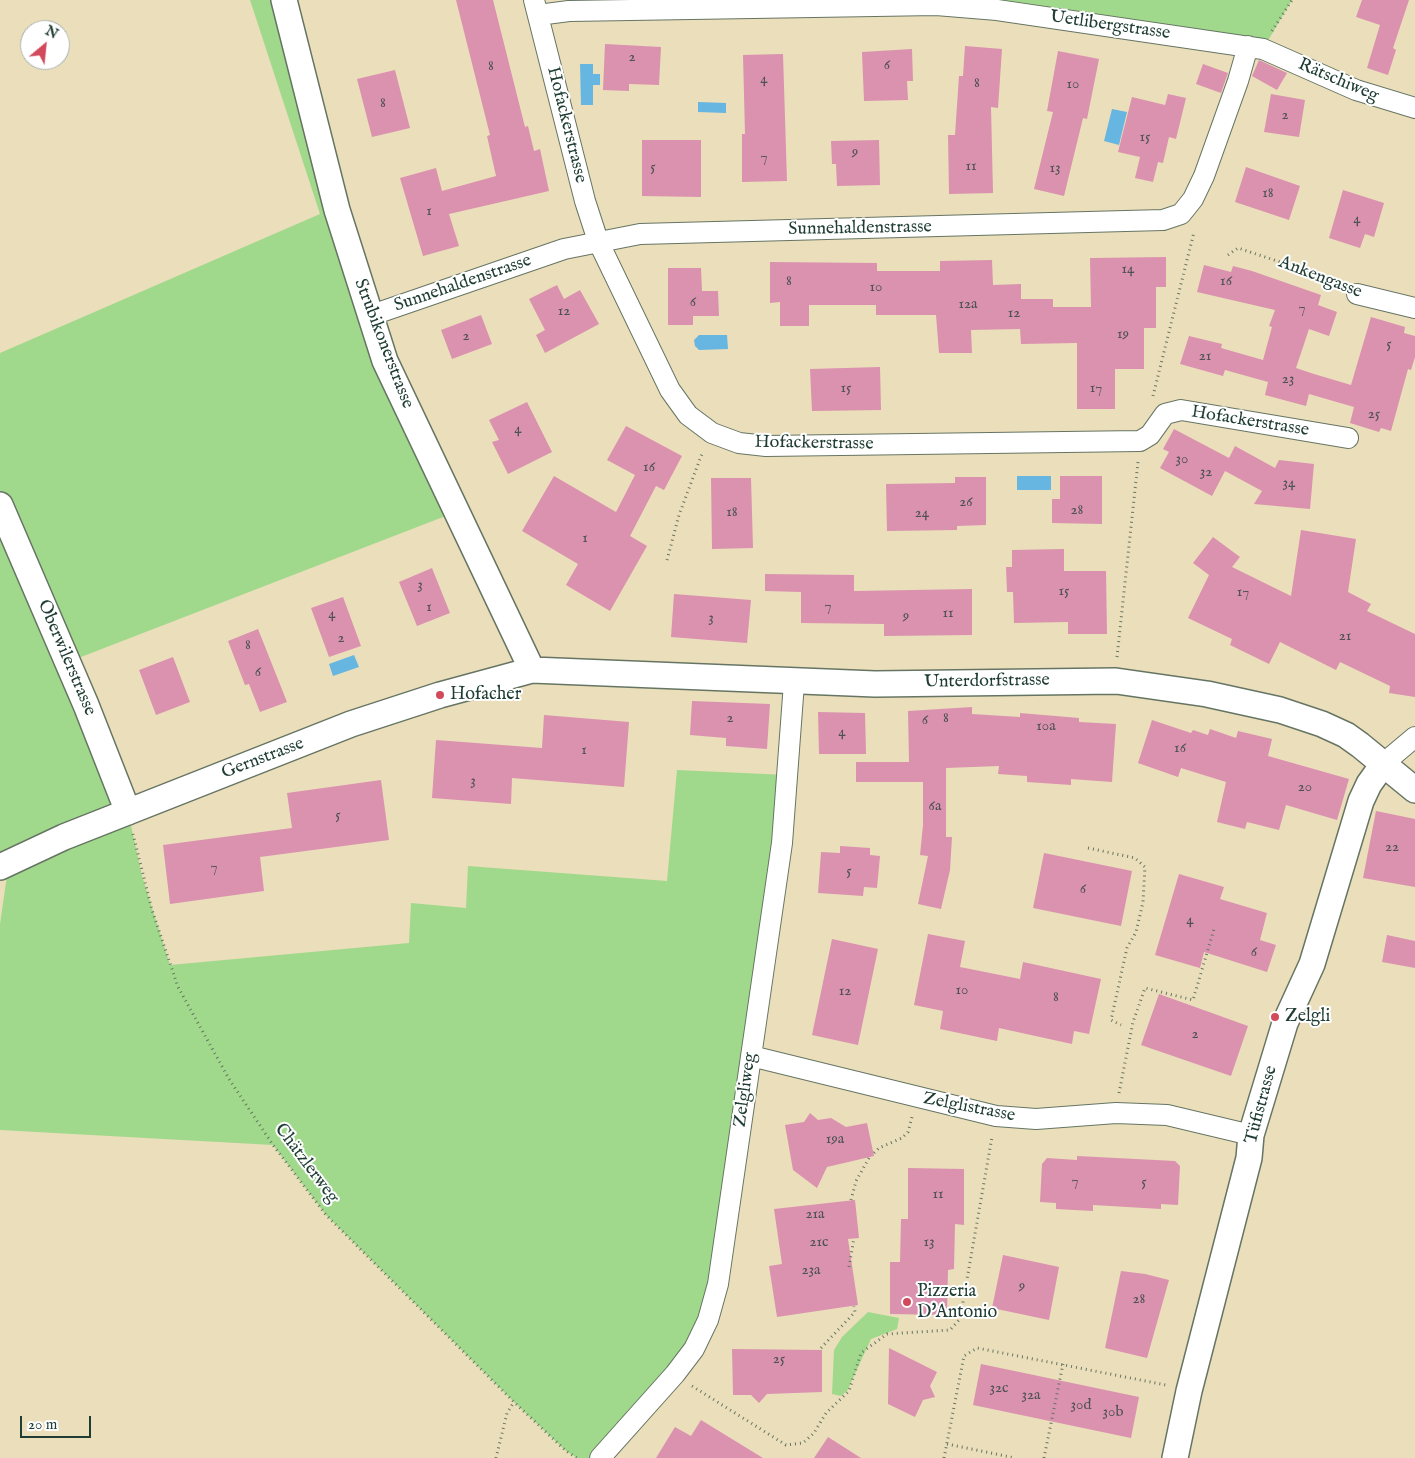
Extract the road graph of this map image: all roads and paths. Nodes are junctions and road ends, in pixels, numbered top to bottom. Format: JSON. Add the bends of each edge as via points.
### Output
{"nodes":[{"id":1,"x":284,"y":0,"type":"edge"},
{"id":2,"x":1292,"y":0,"type":"edge"},
{"id":3,"x":536,"y":8,"type":"edge"},
{"id":4,"x":1255,"y":47,"type":"junction"},
{"id":5,"x":1415,"y":108,"type":"edge"},
{"id":6,"x":1196,"y":229,"type":"dead end"},
{"id":7,"x":598,"y":241,"type":"junction"},
{"id":8,"x":1228,"y":255,"type":"dead end"},
{"id":9,"x":1357,"y":294,"type":"joint"},
{"id":10,"x":1415,"y":308,"type":"edge"},
{"id":11,"x":369,"y":316,"type":"junction"},
{"id":12,"x":1155,"y":426,"type":"junction"},
{"id":13,"x":1348,"y":438,"type":"dead end"},
{"id":14,"x":706,"y":444,"type":"dead end"},
{"id":15,"x":1139,"y":453,"type":"dead end"},
{"id":16,"x":0,"y":505,"type":"edge"},
{"id":17,"x":667,"y":560,"type":"dead end"},
{"id":18,"x":1118,"y":652,"type":"dead end"},
{"id":19,"x":532,"y":670,"type":"junction"},
{"id":20,"x":794,"y":683,"type":"junction"},
{"id":21,"x":1415,"y":737,"type":"edge"},
{"id":22,"x":1384,"y":763,"type":"junction"},
{"id":23,"x":1415,"y":790,"type":"edge"},
{"id":24,"x":128,"y":812,"type":"junction"},
{"id":25,"x":1088,"y":848,"type":"dead end"},
{"id":26,"x":0,"y":866,"type":"edge"},
{"id":27,"x":1214,"y":929,"type":"dead end"},
{"id":28,"x":1121,"y":1025,"type":"dead end"},
{"id":29,"x":751,"y":1056,"type":"junction"},
{"id":30,"x":917,"y":1097,"type":"junction"},
{"id":31,"x":1116,"y":1113,"type":"junction"},
{"id":32,"x":996,"y":1116,"type":"junction"},
{"id":33,"x":1251,"y":1135,"type":"junction"},
{"id":34,"x":874,"y":1153,"type":"dead end"},
{"id":35,"x":869,"y":1158,"type":"dead end"},
{"id":36,"x":851,"y":1200,"type":"dead end"},
{"id":37,"x":854,"y":1238,"type":"dead end"},
{"id":38,"x":849,"y":1267,"type":"dead end"},
{"id":39,"x":854,"y":1306,"type":"dead end"},
{"id":40,"x":821,"y":1348,"type":"dead end"},
{"id":41,"x":1063,"y":1364,"type":"junction"},
{"id":42,"x":675,"y":1374,"type":"junction"},
{"id":43,"x":1189,"y":1390,"type":"junction"},
{"id":44,"x":514,"y":1402,"type":"junction"},
{"id":45,"x":947,"y":1444,"type":"junction"},
{"id":46,"x":496,"y":1458,"type":"edge"},
{"id":47,"x":578,"y":1458,"type":"edge"},
{"id":48,"x":600,"y":1458,"type":"edge"},
{"id":49,"x":944,"y":1458,"type":"edge"},
{"id":50,"x":1015,"y":1458,"type":"edge"},
{"id":51,"x":1044,"y":1458,"type":"edge"},
{"id":52,"x":1175,"y":1458,"type":"edge"}],
"edges":[{"from":1,"to":11,"type":"street","name":"Strubikonerstrasse","via":[[337,210]]},
{"from":2,"to":4,"type":"path"},
{"from":3,"to":4,"type":"street","name":"Uetlibergstrasse","via":[[568,11],[936,5],[997,10]]},
{"from":3,"to":7,"type":"street","name":"Hofackerstrasse"},
{"from":4,"to":5,"type":"street","name":"Rätschiweg","via":[[1356,90]]},
{"from":4,"to":7,"type":"street","name":"Sunnehaldenstrasse","via":[[1238,81],[1204,176],[1181,214],[1163,220],[640,234]]},
{"from":6,"to":12,"type":"path","via":[[1148,414]]},
{"from":7,"to":11,"type":"street","name":"Sunnehaldenstrasse","via":[[564,249]]},
{"from":7,"to":12,"type":"street","name":"Hofackerstrasse","via":[[670,390],[688,415],[712,433],[739,443],[791,446],[1140,441],[1150,435]]},
{"from":8,"to":9,"type":"path","name":"Ankengasse","via":[[1238,248],[1351,286]]},
{"from":9,"to":10,"type":"street","name":"Ankengasse"},
{"from":11,"to":19,"type":"street","name":"Strubikonerstrasse","via":[[410,417]]},
{"from":12,"to":13,"type":"street","name":"Hofackerstrasse","via":[[1165,414],[1181,410]]},
{"from":14,"to":17,"type":"path","via":[[679,515]]},
{"from":15,"to":18,"type":"path"},
{"from":16,"to":24,"type":"street","name":"Oberwilerstrasse"},
{"from":19,"to":20,"type":"street","name":"Unterdorfstrasse"},
{"from":19,"to":24,"type":"street","name":"Gernstrasse","via":[[379,715]]},
{"from":20,"to":22,"type":"street","name":"Unterdorfstrasse","via":[[1116,681],[1207,694],[1280,710],[1346,735]]},
{"from":20,"to":29,"type":"street","name":"Zelgliweg","via":[[782,843]]},
{"from":21,"to":22,"type":"street"},
{"from":22,"to":23,"type":"street","name":"Unterdorfstrasse"},
{"from":22,"to":33,"type":"street","name":"Tüfistrasse","via":[[1361,801],[1312,964],[1285,1024]]},
{"from":24,"to":26,"type":"street","name":"Gernstrasse"},
{"from":24,"to":44,"type":"path","name":"Chätzlerweg","via":[[142,876],[178,987],[230,1079],[273,1145],[326,1215]]},
{"from":25,"to":28,"type":"path","via":[[1135,858],[1145,868],[1144,902],[1136,932],[1127,948],[1111,1020]]},
{"from":27,"to":31,"type":"path","via":[[1193,1000],[1145,988],[1133,1022]]},
{"from":29,"to":30,"type":"street","name":"Zelglistrasse"},
{"from":29,"to":42,"type":"street","name":"Zelgliweg","via":[[718,1284],[708,1320],[694,1349]]},
{"from":30,"to":32,"type":"street","name":"Zelglistrasse"},
{"from":30,"to":34,"type":"path","via":[[908,1132]]},
{"from":31,"to":32,"type":"street","name":"Zelglistrasse","via":[[1036,1119]]},
{"from":31,"to":33,"type":"street","name":"Zelglistrasse","via":[[1167,1115]]},
{"from":32,"to":42,"type":"path","via":[[960,1319],[950,1330],[887,1334],[861,1353],[849,1391],[826,1413],[814,1433],[803,1443],[786,1445]]},
{"from":33,"to":43,"type":"street","name":"Tüfistrasse","via":[[1235,1216]]},
{"from":35,"to":36,"type":"path","via":[[856,1181]]},
{"from":37,"to":38,"type":"path"},
{"from":39,"to":40,"type":"path","via":[[855,1312]]},
{"from":41,"to":43,"type":"path"},
{"from":41,"to":45,"type":"path","via":[[977,1348],[964,1356]]},
{"from":41,"to":51,"type":"path"},
{"from":42,"to":48,"type":"street","name":"Zelgliweg"},
{"from":43,"to":52,"type":"street","name":"Tüfistrasse"},
{"from":44,"to":46,"type":"path","via":[[507,1413]]},
{"from":44,"to":47,"type":"path","name":"Chätzlerweg","via":[[566,1451]]},
{"from":45,"to":49,"type":"path"},
{"from":45,"to":50,"type":"path"}]}
